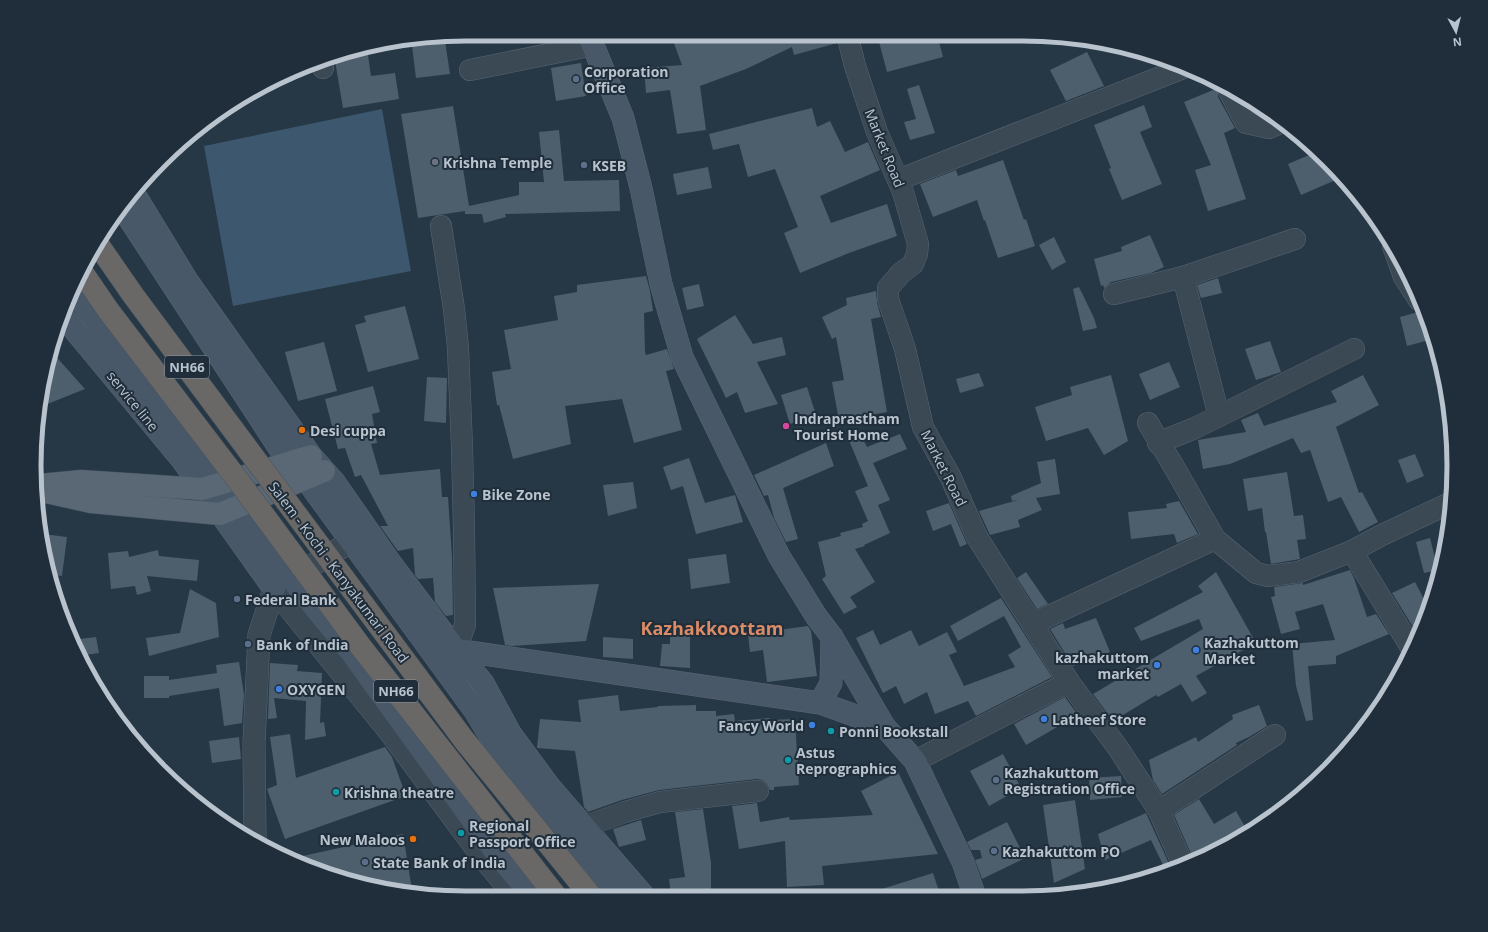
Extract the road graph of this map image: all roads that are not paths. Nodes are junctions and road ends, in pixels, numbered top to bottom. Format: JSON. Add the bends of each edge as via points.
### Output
{"nodes":[{"id":1,"x":592,"y":41,"type":"edge"},
{"id":2,"x":849,"y":41,"type":"edge"},
{"id":3,"x":470,"y":70,"type":"dead end"},
{"id":4,"x":1177,"y":70,"type":"edge"},
{"id":5,"x":1232,"y":96,"type":"edge"},
{"id":6,"x":1275,"y":125,"type":"edge"},
{"id":7,"x":898,"y":180,"type":"junction"},
{"id":8,"x":137,"y":198,"type":"edge"},
{"id":9,"x":125,"y":212,"type":"edge"},
{"id":10,"x":441,"y":226,"type":"dead end"},
{"id":11,"x":1295,"y":239,"type":"dead end"},
{"id":12,"x":101,"y":249,"type":"edge"},
{"id":13,"x":85,"y":277,"type":"edge"},
{"id":14,"x":1183,"y":277,"type":"junction"},
{"id":15,"x":77,"y":294,"type":"edge"},
{"id":16,"x":1114,"y":294,"type":"dead end"},
{"id":17,"x":67,"y":321,"type":"edge"},
{"id":18,"x":1354,"y":349,"type":"dead end"},
{"id":19,"x":1219,"y":416,"type":"junction"},
{"id":20,"x":1148,"y":423,"type":"dead end"},
{"id":21,"x":1158,"y":443,"type":"junction"},
{"id":22,"x":187,"y":446,"type":"junction"},
{"id":23,"x":288,"y":463,"type":"junction"},
{"id":24,"x":313,"y":468,"type":"junction"},
{"id":25,"x":189,"y":471,"type":"junction"},
{"id":26,"x":42,"y":484,"type":"edge"},
{"id":27,"x":211,"y":486,"type":"junction"},
{"id":28,"x":278,"y":490,"type":"junction"},
{"id":29,"x":42,"y":491,"type":"edge"},
{"id":30,"x":1445,"y":505,"type":"edge"},
{"id":31,"x":229,"y":511,"type":"junction"},
{"id":32,"x":360,"y":536,"type":"junction"},
{"id":33,"x":1215,"y":539,"type":"junction"},
{"id":34,"x":1352,"y":551,"type":"junction"},
{"id":35,"x":282,"y":583,"type":"junction"},
{"id":36,"x":1032,"y":624,"type":"junction"},
{"id":37,"x":832,"y":637,"type":"junction"},
{"id":38,"x":1408,"y":643,"type":"edge"},
{"id":39,"x":456,"y":650,"type":"junction"},
{"id":40,"x":1069,"y":682,"type":"junction"},
{"id":41,"x":820,"y":703,"type":"junction"},
{"id":42,"x":884,"y":726,"type":"junction"},
{"id":43,"x":1275,"y":735,"type":"dead end"},
{"id":44,"x":915,"y":761,"type":"junction"},
{"id":45,"x":758,"y":791,"type":"dead end"},
{"id":46,"x":1159,"y":811,"type":"junction"},
{"id":47,"x":583,"y":827,"type":"junction"},
{"id":48,"x":255,"y":835,"type":"edge"},
{"id":49,"x":1180,"y":861,"type":"edge"},
{"id":50,"x":511,"y":891,"type":"edge"},
{"id":51,"x":528,"y":891,"type":"edge"},
{"id":52,"x":552,"y":891,"type":"edge"},
{"id":53,"x":587,"y":891,"type":"edge"},
{"id":54,"x":613,"y":891,"type":"edge"},
{"id":55,"x":639,"y":891,"type":"edge"},
{"id":56,"x":973,"y":891,"type":"edge"}],
"edges":[{"from":1,"to":3,"type":"street"},
{"from":1,"to":37,"type":"main road","via":[[623,118],[661,284],[682,357],[779,556]]},
{"from":2,"to":7,"type":"street","name":"Market Road","via":[[877,132]]},
{"from":4,"to":7,"type":"street"},
{"from":5,"to":6,"type":"street","via":[[1246,124],[1269,128]]},
{"from":7,"to":36,"type":"street","name":"Market Road","via":[[918,244],[913,264],[888,288],[888,300],[905,349],[923,427],[951,478],[977,537]]},
{"from":8,"to":24,"type":"main road","via":[[188,282]]},
{"from":9,"to":23,"type":"main road"},
{"from":10,"to":39,"type":"street","via":[[458,348],[462,447],[465,625]]},
{"from":11,"to":14,"type":"street"},
{"from":12,"to":28,"type":"highway","name":"Salem - Kochi - Kanyakumari Road","number":"NH66","bridge":true},
{"from":13,"to":52,"type":"highway","name":"Salem - Kochi - Kanyakumari Road","number":"NH66","bridge":true,"via":[[361,647]]},
{"from":14,"to":16,"type":"street"},
{"from":14,"to":19,"type":"street"},
{"from":15,"to":22,"type":"main road"},
{"from":17,"to":25,"type":"main road","name":"service line"},
{"from":18,"to":19,"type":"street"},
{"from":19,"to":21,"type":"street"},
{"from":20,"to":21,"type":"street"},
{"from":21,"to":33,"type":"street"},
{"from":22,"to":25,"type":"main road"},
{"from":22,"to":27,"type":"main road"},
{"from":23,"to":24,"type":"main road"},
{"from":23,"to":27,"type":"main road"},
{"from":24,"to":28,"type":"main road"},
{"from":24,"to":32,"type":"main road","via":[[335,482]]},
{"from":25,"to":27,"type":"main road","name":"service line"},
{"from":26,"to":27,"type":"main road","via":[[81,481]]},
{"from":27,"to":31,"type":"main road"},
{"from":28,"to":31,"type":"main road"},
{"from":28,"to":53,"type":"highway","name":"Salem - Kochi - Kanyakumari Road","number":"NH66","bridge":true,"via":[[464,740]]},
{"from":29,"to":31,"type":"main road","via":[[91,502]]},
{"from":30,"to":34,"type":"street"},
{"from":31,"to":35,"type":"main road"},
{"from":32,"to":35,"type":"street"},
{"from":32,"to":39,"type":"main road","via":[[392,565]]},
{"from":32,"to":54,"type":"main road","via":[[505,761]]},
{"from":33,"to":34,"type":"street","via":[[1256,573],[1268,576],[1299,572]]},
{"from":33,"to":36,"type":"street"},
{"from":34,"to":38,"type":"street"},
{"from":35,"to":48,"type":"street","via":[[259,635],[254,743]]},
{"from":35,"to":50,"type":"street","via":[[481,855]]},
{"from":35,"to":51,"type":"main road","via":[[351,652],[494,850]]},
{"from":36,"to":40,"type":"street","name":"Market Road"},
{"from":37,"to":41,"type":"main road","via":[[831,683]]},
{"from":37,"to":42,"type":"main road"},
{"from":39,"to":41,"type":"main road"},
{"from":39,"to":47,"type":"main road","via":[[483,683],[510,733]]},
{"from":40,"to":44,"type":"street"},
{"from":40,"to":46,"type":"street","name":"Market Road","via":[[1118,748]]},
{"from":41,"to":42,"type":"main road"},
{"from":42,"to":44,"type":"main road"},
{"from":43,"to":46,"type":"street"},
{"from":44,"to":56,"type":"main road","via":[[963,862]]},
{"from":45,"to":47,"type":"street","via":[[660,802]]},
{"from":46,"to":49,"type":"street","name":"Market Road"},
{"from":47,"to":55,"type":"main road"}]}
